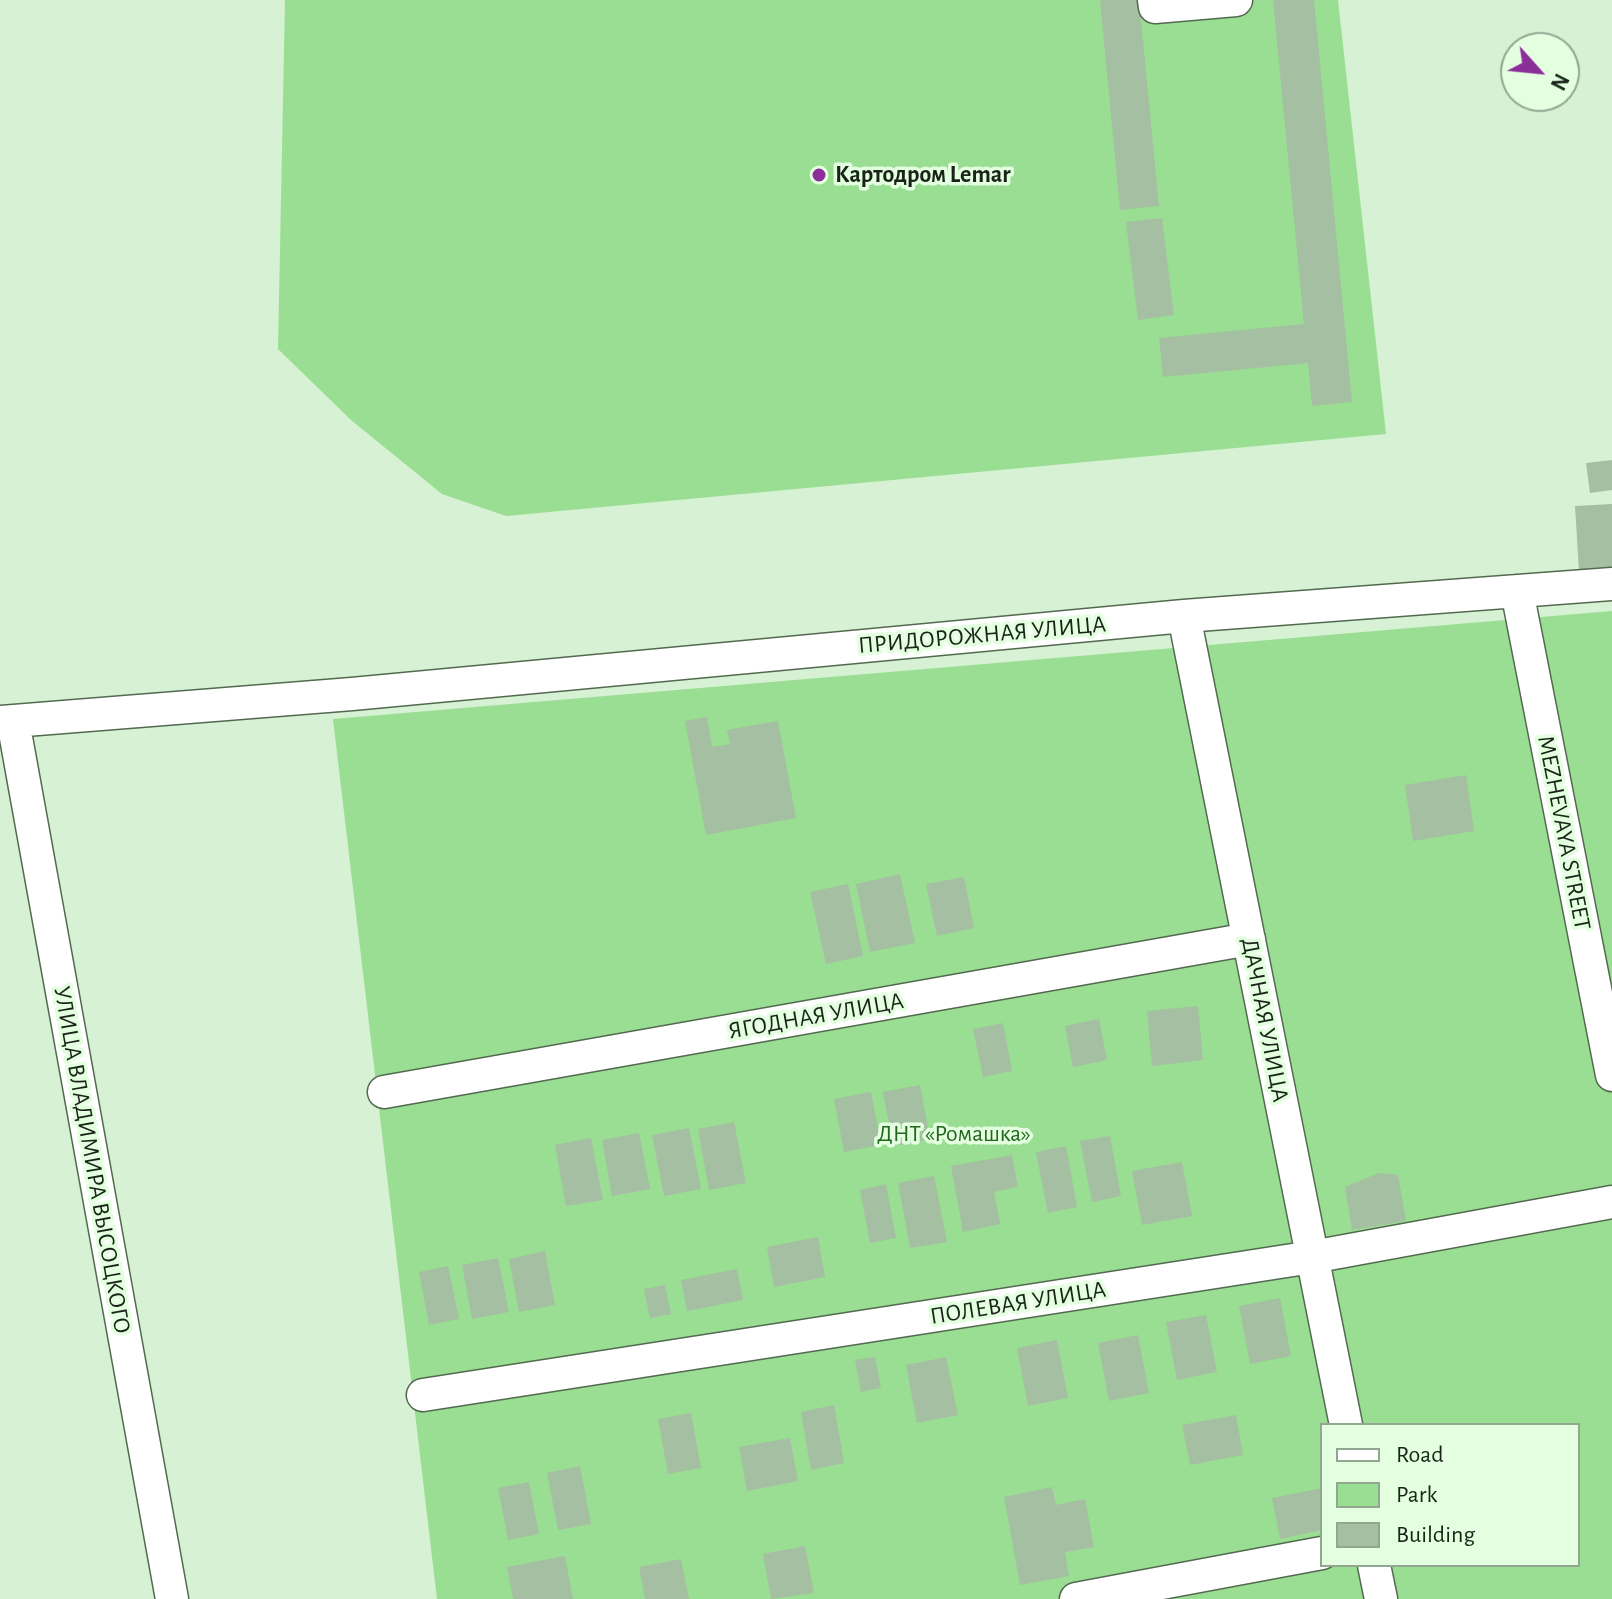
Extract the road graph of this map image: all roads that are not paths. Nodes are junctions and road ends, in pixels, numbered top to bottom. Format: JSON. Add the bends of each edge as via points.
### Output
{"nodes":[{"id":1,"x":1154,"y":0,"type":"edge"},
{"id":2,"x":1236,"y":0,"type":"edge"},
{"id":3,"x":1612,"y":584,"type":"edge"},
{"id":4,"x":1517,"y":591,"type":"junction"},
{"id":5,"x":1184,"y":616,"type":"junction"},
{"id":6,"x":6,"y":722,"type":"edge"},
{"id":7,"x":1249,"y":939,"type":"junction"},
{"id":8,"x":1612,"y":1075,"type":"edge"},
{"id":9,"x":384,"y":1092,"type":"dead end"},
{"id":10,"x":1612,"y":1202,"type":"edge"},
{"id":11,"x":1312,"y":1257,"type":"junction"},
{"id":12,"x":423,"y":1395,"type":"dead end"},
{"id":13,"x":1346,"y":1423,"type":"edge"},
{"id":14,"x":1320,"y":1553,"type":"edge"},
{"id":15,"x":1374,"y":1567,"type":"edge"},
{"id":16,"x":172,"y":1599,"type":"edge"},
{"id":17,"x":1076,"y":1599,"type":"edge"},
{"id":18,"x":1381,"y":1599,"type":"edge"}],
"edges":[{"from":1,"to":2,"type":"street","via":[[1155,7]]},
{"from":3,"to":4,"type":"street","name":"ПРИДОРОЖНАЯ УЛИЦА"},
{"from":4,"to":5,"type":"street","name":"ПРИДОРОЖНАЯ УЛИЦА"},
{"from":4,"to":8,"type":"street","name":"MEZHEVAYA STREET"},
{"from":5,"to":6,"type":"street","name":"ПРИДОРОЖНАЯ УЛИЦА"},
{"from":5,"to":7,"type":"street","name":"ДАЧНАЯ УЛИЦА"},
{"from":6,"to":16,"type":"street","name":"УЛИЦА ВЛАДИМИРА ВЫСОЦКОГО"},
{"from":7,"to":9,"type":"street","name":"ЯГОДНАЯ УЛИЦА"},
{"from":7,"to":11,"type":"street","name":"ДАЧНАЯ УЛИЦА"},
{"from":10,"to":11,"type":"street","name":"ПОЛЕВАЯ УЛИЦА"},
{"from":11,"to":12,"type":"street","name":"ПОЛЕВАЯ УЛИЦА"},
{"from":11,"to":13,"type":"street","name":"ДАЧНАЯ УЛИЦА"},
{"from":14,"to":17,"type":"street"},
{"from":15,"to":18,"type":"street"}]}
